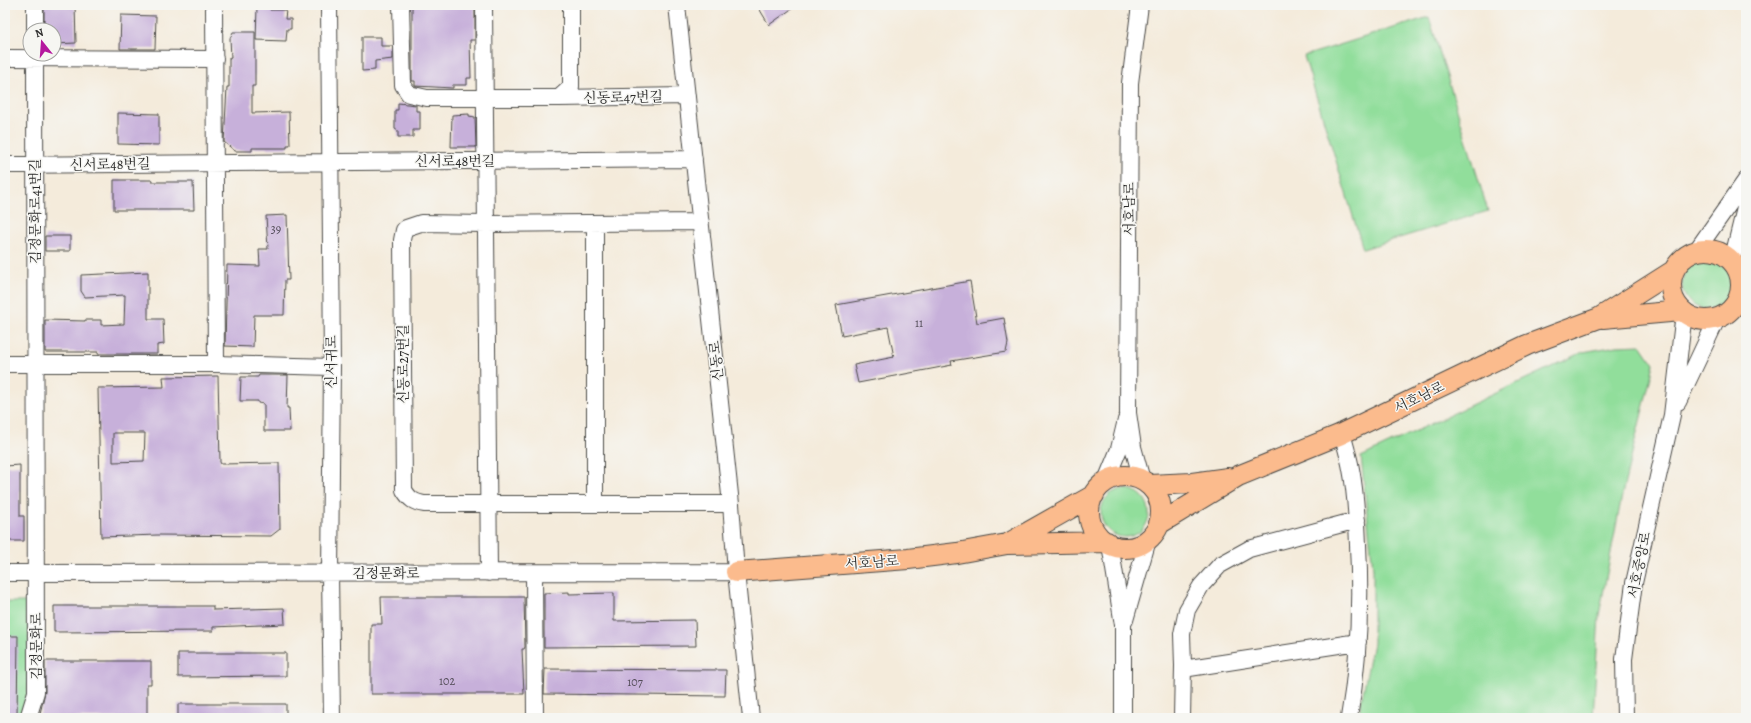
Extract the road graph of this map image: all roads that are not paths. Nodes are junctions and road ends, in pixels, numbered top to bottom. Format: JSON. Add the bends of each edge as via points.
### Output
{"nodes":[{"id":1,"x":35,"y":5,"type":"edge"},
{"id":2,"x":214,"y":5,"type":"edge"},
{"id":3,"x":329,"y":5,"type":"edge"},
{"id":4,"x":401,"y":5,"type":"edge"},
{"id":5,"x":484,"y":5,"type":"edge"},
{"id":6,"x":571,"y":5,"type":"edge"},
{"id":7,"x":677,"y":5,"type":"edge"},
{"id":8,"x":1140,"y":5,"type":"edge"},
{"id":9,"x":35,"y":22,"type":"edge"},
{"id":10,"x":62,"y":56,"type":"edge"},
{"id":11,"x":22,"y":57,"type":"edge"},
{"id":12,"x":5,"y":58,"type":"edge"},
{"id":13,"x":214,"y":59,"type":"junction"},
{"id":14,"x":34,"y":62,"type":"edge"},
{"id":15,"x":687,"y":96,"type":"junction"},
{"id":16,"x":484,"y":98,"type":"junction"},
{"id":17,"x":559,"y":98,"type":"junction"},
{"id":18,"x":694,"y":159,"type":"junction"},
{"id":19,"x":485,"y":160,"type":"junction"},
{"id":20,"x":330,"y":162,"type":"junction"},
{"id":21,"x":216,"y":163,"type":"junction"},
{"id":22,"x":5,"y":164,"type":"edge"},
{"id":23,"x":34,"y":164,"type":"junction"},
{"id":24,"x":1746,"y":180,"type":"edge"},
{"id":25,"x":1746,"y":204,"type":"edge"},
{"id":26,"x":701,"y":222,"type":"junction"},
{"id":27,"x":595,"y":223,"type":"junction"},
{"id":28,"x":486,"y":224,"type":"junction"},
{"id":29,"x":1696,"y":251,"type":"junction"},
{"id":30,"x":1738,"y":264,"type":"edge"},
{"id":31,"x":1674,"y":271,"type":"junction"},
{"id":32,"x":1742,"y":299,"type":"edge"},
{"id":33,"x":1683,"y":312,"type":"junction"},
{"id":34,"x":1599,"y":318,"type":"junction"},
{"id":35,"x":1717,"y":319,"type":"junction"},
{"id":36,"x":5,"y":364,"type":"edge"},
{"id":37,"x":35,"y":364,"type":"junction"},
{"id":38,"x":216,"y":364,"type":"junction"},
{"id":39,"x":332,"y":367,"type":"junction"},
{"id":40,"x":1128,"y":413,"type":"junction"},
{"id":41,"x":1672,"y":415,"type":"junction"},
{"id":42,"x":1342,"y":434,"type":"junction"},
{"id":43,"x":1238,"y":476,"type":"junction"},
{"id":44,"x":1146,"y":483,"type":"junction"},
{"id":45,"x":1099,"y":489,"type":"junction"},
{"id":46,"x":595,"y":504,"type":"junction"},
{"id":47,"x":732,"y":504,"type":"junction"},
{"id":48,"x":489,"y":505,"type":"junction"},
{"id":49,"x":1357,"y":520,"type":"junction"},
{"id":50,"x":1153,"y":532,"type":"junction"},
{"id":51,"x":1109,"y":543,"type":"junction"},
{"id":52,"x":1007,"y":544,"type":"junction"},
{"id":53,"x":534,"y":572,"type":"junction"},
{"id":54,"x":736,"y":572,"type":"junction"},
{"id":55,"x":5,"y":573,"type":"edge"},
{"id":56,"x":36,"y":573,"type":"junction"},
{"id":57,"x":489,"y":573,"type":"junction"},
{"id":58,"x":330,"y":574,"type":"junction"},
{"id":59,"x":1123,"y":625,"type":"junction"},
{"id":60,"x":1358,"y":642,"type":"junction"},
{"id":61,"x":1183,"y":669,"type":"junction"},
{"id":62,"x":28,"y":718,"type":"edge"},
{"id":63,"x":332,"y":718,"type":"edge"},
{"id":64,"x":535,"y":718,"type":"edge"},
{"id":65,"x":751,"y":718,"type":"edge"},
{"id":66,"x":1123,"y":718,"type":"edge"},
{"id":67,"x":1182,"y":718,"type":"edge"},
{"id":68,"x":1349,"y":718,"type":"edge"},
{"id":69,"x":1625,"y":718,"type":"edge"}],
"edges":[{"from":1,"to":9,"type":"street"},
{"from":2,"to":13,"type":"street"},
{"from":3,"to":20,"type":"street","name":"신서귀로"},
{"from":4,"to":16,"type":"street","name":"신동로47번길","via":[[403,85],[409,94],[427,98]]},
{"from":5,"to":16,"type":"street"},
{"from":6,"to":17,"type":"street","name":"신동로47번길","via":[[571,87]]},
{"from":7,"to":15,"type":"street","name":"신동로"},
{"from":8,"to":40,"type":"street","name":"서호남로","via":[[1130,83]]},
{"from":10,"to":13,"type":"street"},
{"from":11,"to":12,"type":"street"},
{"from":13,"to":21,"type":"street"},
{"from":14,"to":23,"type":"street","name":"김정문화로41번길"},
{"from":15,"to":17,"type":"street","name":"신동로47번길"},
{"from":15,"to":18,"type":"street","name":"신동로"},
{"from":16,"to":17,"type":"street","name":"신동로47번길"},
{"from":16,"to":19,"type":"street"},
{"from":18,"to":19,"type":"street","name":"신서로48번길"},
{"from":18,"to":26,"type":"street","name":"신동로"},
{"from":19,"to":20,"type":"street","name":"신서로48번길"},
{"from":19,"to":28,"type":"street"},
{"from":20,"to":21,"type":"street","name":"신서로48번길"},
{"from":20,"to":39,"type":"street","name":"신서귀로"},
{"from":21,"to":23,"type":"street","name":"신서로48번길"},
{"from":21,"to":38,"type":"street"},
{"from":22,"to":23,"type":"street","name":"신서로48번길"},
{"from":23,"to":37,"type":"street","name":"김정문화로41번길"},
{"from":24,"to":29,"type":"street"},
{"from":25,"to":30,"type":"street"},
{"from":26,"to":27,"type":"street","name":"신동로27번길"},
{"from":26,"to":47,"type":"street","name":"신동로"},
{"from":27,"to":28,"type":"street","name":"신동로27번길"},
{"from":27,"to":46,"type":"street"},
{"from":28,"to":48,"type":"street"},
{"from":28,"to":48,"type":"street","name":"신동로27번길","via":[[421,223],[404,230],[404,485],[406,494],[414,502]]},
{"from":29,"to":30,"type":"main road","via":[[1712,250]]},
{"from":29,"to":31,"type":"main road","via":[[1683,258]]},
{"from":30,"to":32,"type":"main road"},
{"from":31,"to":33,"type":"main road","via":[[1671,290]]},
{"from":31,"to":34,"type":"main road"},
{"from":32,"to":35,"type":"main road","via":[[1728,313]]},
{"from":33,"to":34,"type":"main road"},
{"from":33,"to":35,"type":"main road","via":[[1699,320]]},
{"from":33,"to":41,"type":"street"},
{"from":34,"to":42,"type":"main road","name":"서호남로","via":[[1527,345]]},
{"from":35,"to":41,"type":"street"},
{"from":36,"to":37,"type":"street"},
{"from":37,"to":38,"type":"street"},
{"from":37,"to":56,"type":"street","name":"김정문화로41번길"},
{"from":38,"to":39,"type":"street"},
{"from":39,"to":58,"type":"street","name":"신서귀로"},
{"from":40,"to":44,"type":"street","via":[[1133,447]]},
{"from":40,"to":45,"type":"street","via":[[1119,449]]},
{"from":41,"to":69,"type":"street","name":"서호중앙로","via":[[1634,583],[1624,659]]},
{"from":42,"to":43,"type":"main road","name":"서호남로"},
{"from":42,"to":49,"type":"street","via":[[1351,468]]},
{"from":43,"to":44,"type":"main road","via":[[1192,483]]},
{"from":43,"to":50,"type":"main road"},
{"from":44,"to":45,"type":"main road","via":[[1123,476]]},
{"from":44,"to":50,"type":"main road","via":[[1154,490],[1161,513]]},
{"from":45,"to":51,"type":"main road","via":[[1090,509],[1091,521],[1098,535]]},
{"from":45,"to":52,"type":"main road"},
{"from":46,"to":47,"type":"street","name":"신동로27번길"},
{"from":46,"to":48,"type":"street","name":"신동로27번길"},
{"from":47,"to":54,"type":"street","name":"신동로"},
{"from":48,"to":57,"type":"street"},
{"from":49,"to":60,"type":"street"},
{"from":49,"to":61,"type":"street","via":[[1248,549],[1220,565],[1201,586],[1187,610],[1182,634]]},
{"from":50,"to":51,"type":"main road","via":[[1141,544],[1129,547]]},
{"from":50,"to":59,"type":"street"},
{"from":51,"to":52,"type":"main road"},
{"from":51,"to":59,"type":"street"},
{"from":52,"to":54,"type":"main road","name":"서호남로","via":[[908,559]]},
{"from":53,"to":54,"type":"street","name":"김정문화로"},
{"from":53,"to":57,"type":"street","name":"김정문화로"},
{"from":53,"to":64,"type":"street"},
{"from":54,"to":65,"type":"street","name":"신동로"},
{"from":55,"to":56,"type":"street","name":"김정문화로"},
{"from":56,"to":58,"type":"street","name":"김정문화로"},
{"from":56,"to":62,"type":"street","name":"김정문화로","via":[[36,692]]},
{"from":57,"to":58,"type":"street","name":"김정문화로"},
{"from":58,"to":63,"type":"street","name":"신서귀로"},
{"from":59,"to":66,"type":"street"},
{"from":60,"to":61,"type":"street"},
{"from":60,"to":68,"type":"street"},
{"from":61,"to":67,"type":"street"}]}
